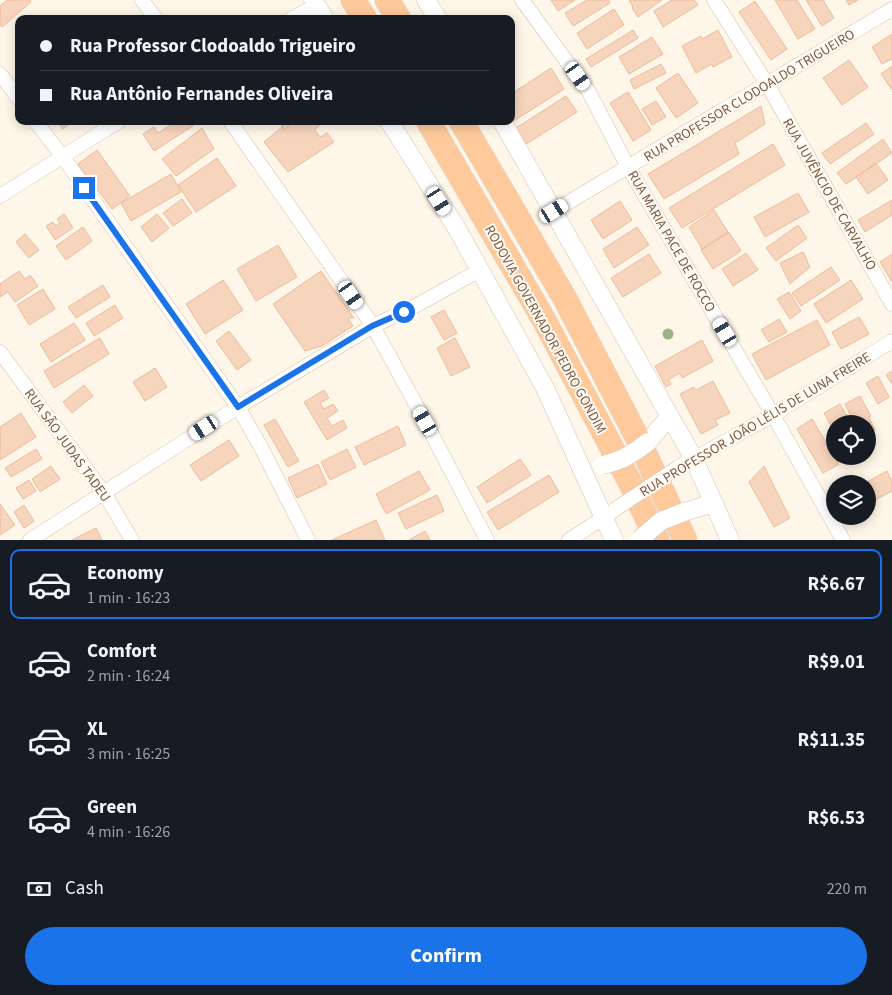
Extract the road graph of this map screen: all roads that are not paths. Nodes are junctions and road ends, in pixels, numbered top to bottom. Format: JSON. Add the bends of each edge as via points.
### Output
{"nodes":[{"id":1,"x":142,"y":0,"type":"edge"},
{"id":2,"x":353,"y":0,"type":"edge"},
{"id":3,"x":387,"y":0,"type":"edge"},
{"id":4,"x":426,"y":0,"type":"edge"},
{"id":5,"x":522,"y":0,"type":"edge"},
{"id":6,"x":714,"y":0,"type":"edge"},
{"id":7,"x":318,"y":8,"type":"edge"},
{"id":8,"x":892,"y":9,"type":"edge"},
{"id":9,"x":153,"y":15,"type":"edge"},
{"id":10,"x":301,"y":15,"type":"edge"},
{"id":11,"x":362,"y":15,"type":"edge"},
{"id":12,"x":396,"y":15,"type":"edge"},
{"id":13,"x":435,"y":15,"type":"edge"},
{"id":14,"x":0,"y":74,"type":"edge"},
{"id":15,"x":767,"y":84,"type":"junction"},
{"id":16,"x":15,"y":94,"type":"edge"},
{"id":17,"x":38,"y":125,"type":"edge"},
{"id":18,"x":113,"y":125,"type":"edge"},
{"id":19,"x":233,"y":125,"type":"edge"},
{"id":20,"x":392,"y":125,"type":"edge"},
{"id":21,"x":430,"y":125,"type":"edge"},
{"id":22,"x":463,"y":125,"type":"edge"},
{"id":23,"x":504,"y":125,"type":"edge"},
{"id":24,"x":63,"y":157,"type":"junction"},
{"id":25,"x":628,"y":167,"type":"junction"},
{"id":26,"x":0,"y":196,"type":"edge"},
{"id":27,"x":554,"y":211,"type":"junction"},
{"id":28,"x":480,"y":270,"type":"junction"},
{"id":29,"x":892,"y":304,"type":"edge"},
{"id":30,"x":372,"y":326,"type":"junction"},
{"id":31,"x":892,"y":341,"type":"edge"},
{"id":32,"x":0,"y":352,"type":"edge"},
{"id":33,"x":238,"y":407,"type":"junction"},
{"id":34,"x":774,"y":415,"type":"junction"},
{"id":35,"x":669,"y":417,"type":"junction"},
{"id":36,"x":694,"y":459,"type":"junction"},
{"id":37,"x":578,"y":462,"type":"junction"},
{"id":38,"x":104,"y":493,"type":"junction"},
{"id":39,"x":714,"y":503,"type":"junction"},
{"id":40,"x":609,"y":514,"type":"junction"},
{"id":41,"x":30,"y":540,"type":"edge"},
{"id":42,"x":132,"y":540,"type":"edge"},
{"id":43,"x":308,"y":540,"type":"edge"},
{"id":44,"x":487,"y":540,"type":"edge"},
{"id":45,"x":569,"y":540,"type":"edge"},
{"id":46,"x":614,"y":540,"type":"edge"},
{"id":47,"x":639,"y":540,"type":"edge"},
{"id":48,"x":657,"y":540,"type":"edge"},
{"id":49,"x":685,"y":540,"type":"edge"},
{"id":50,"x":730,"y":540,"type":"edge"},
{"id":51,"x":843,"y":540,"type":"edge"}],
"edges":[{"from":1,"to":9,"type":"street"},
{"from":2,"to":11,"type":"highway"},
{"from":3,"to":12,"type":"highway"},
{"from":4,"to":13,"type":"street"},
{"from":5,"to":25,"type":"street","name":"RUA MARIA PACE DE ROCCO","via":[[589,92]]},
{"from":6,"to":15,"type":"street","name":"RUA JUVÊNCIO DE CARVALHO"},
{"from":7,"to":10,"type":"street"},
{"from":8,"to":15,"type":"street","name":"RUA PROFESSOR CLODOALDO TRIGUEIRO"},
{"from":14,"to":16,"type":"street"},
{"from":15,"to":25,"type":"street","name":"RUA PROFESSOR CLODOALDO TRIGUEIRO"},
{"from":15,"to":29,"type":"street","name":"RUA JUVÊNCIO DE CARVALHO"},
{"from":17,"to":24,"type":"street"},
{"from":18,"to":24,"type":"street"},
{"from":19,"to":30,"type":"street"},
{"from":20,"to":28,"type":"street"},
{"from":21,"to":48,"type":"highway","name":"RODOVIA GOVERNADOR PEDRO GONDIM","via":[[544,320]]},
{"from":22,"to":49,"type":"highway","name":"RODOVIA GOVERNADOR PEDRO GONDIM","via":[[564,297],[639,441]]},
{"from":23,"to":27,"type":"street"},
{"from":24,"to":26,"type":"street"},
{"from":24,"to":33,"type":"street"},
{"from":25,"to":27,"type":"street","name":"RUA PROFESSOR CLODOALDO TRIGUEIRO"},
{"from":25,"to":34,"type":"street","name":"RUA MARIA PACE DE ROCCO"},
{"from":27,"to":35,"type":"street"},
{"from":28,"to":30,"type":"street"},
{"from":28,"to":37,"type":"street","via":[[545,388]]},
{"from":30,"to":33,"type":"street"},
{"from":30,"to":44,"type":"street"},
{"from":31,"to":34,"type":"street","name":"RUA PROFESSOR JOÃO LÉLIS DE LUNA FREIRE"},
{"from":32,"to":38,"type":"street","name":"RUA SÃO JUDAS TADEU"},
{"from":33,"to":38,"type":"street"},
{"from":33,"to":43,"type":"street"},
{"from":34,"to":36,"type":"street","name":"RUA PROFESSOR JOÃO LÉLIS DE LUNA FREIRE"},
{"from":34,"to":51,"type":"street","name":"RUA MARIA PACE DE ROCCO"},
{"from":35,"to":36,"type":"street"},
{"from":35,"to":37,"type":"street","bridge":true,"via":[[648,442],[617,462],[602,465]]},
{"from":36,"to":39,"type":"street"},
{"from":36,"to":40,"type":"street","name":"RUA PROFESSOR JOÃO LÉLIS DE LUNA FREIRE","bridge":true},
{"from":37,"to":40,"type":"street"},
{"from":38,"to":41,"type":"street"},
{"from":38,"to":42,"type":"street","name":"RUA SÃO JUDAS TADEU"},
{"from":39,"to":47,"type":"street","bridge":true,"via":[[661,521]]},
{"from":39,"to":50,"type":"street"},
{"from":40,"to":45,"type":"street","name":"RUA PROFESSOR JOÃO LÉLIS DE LUNA FREIRE"},
{"from":40,"to":46,"type":"street"}]}
